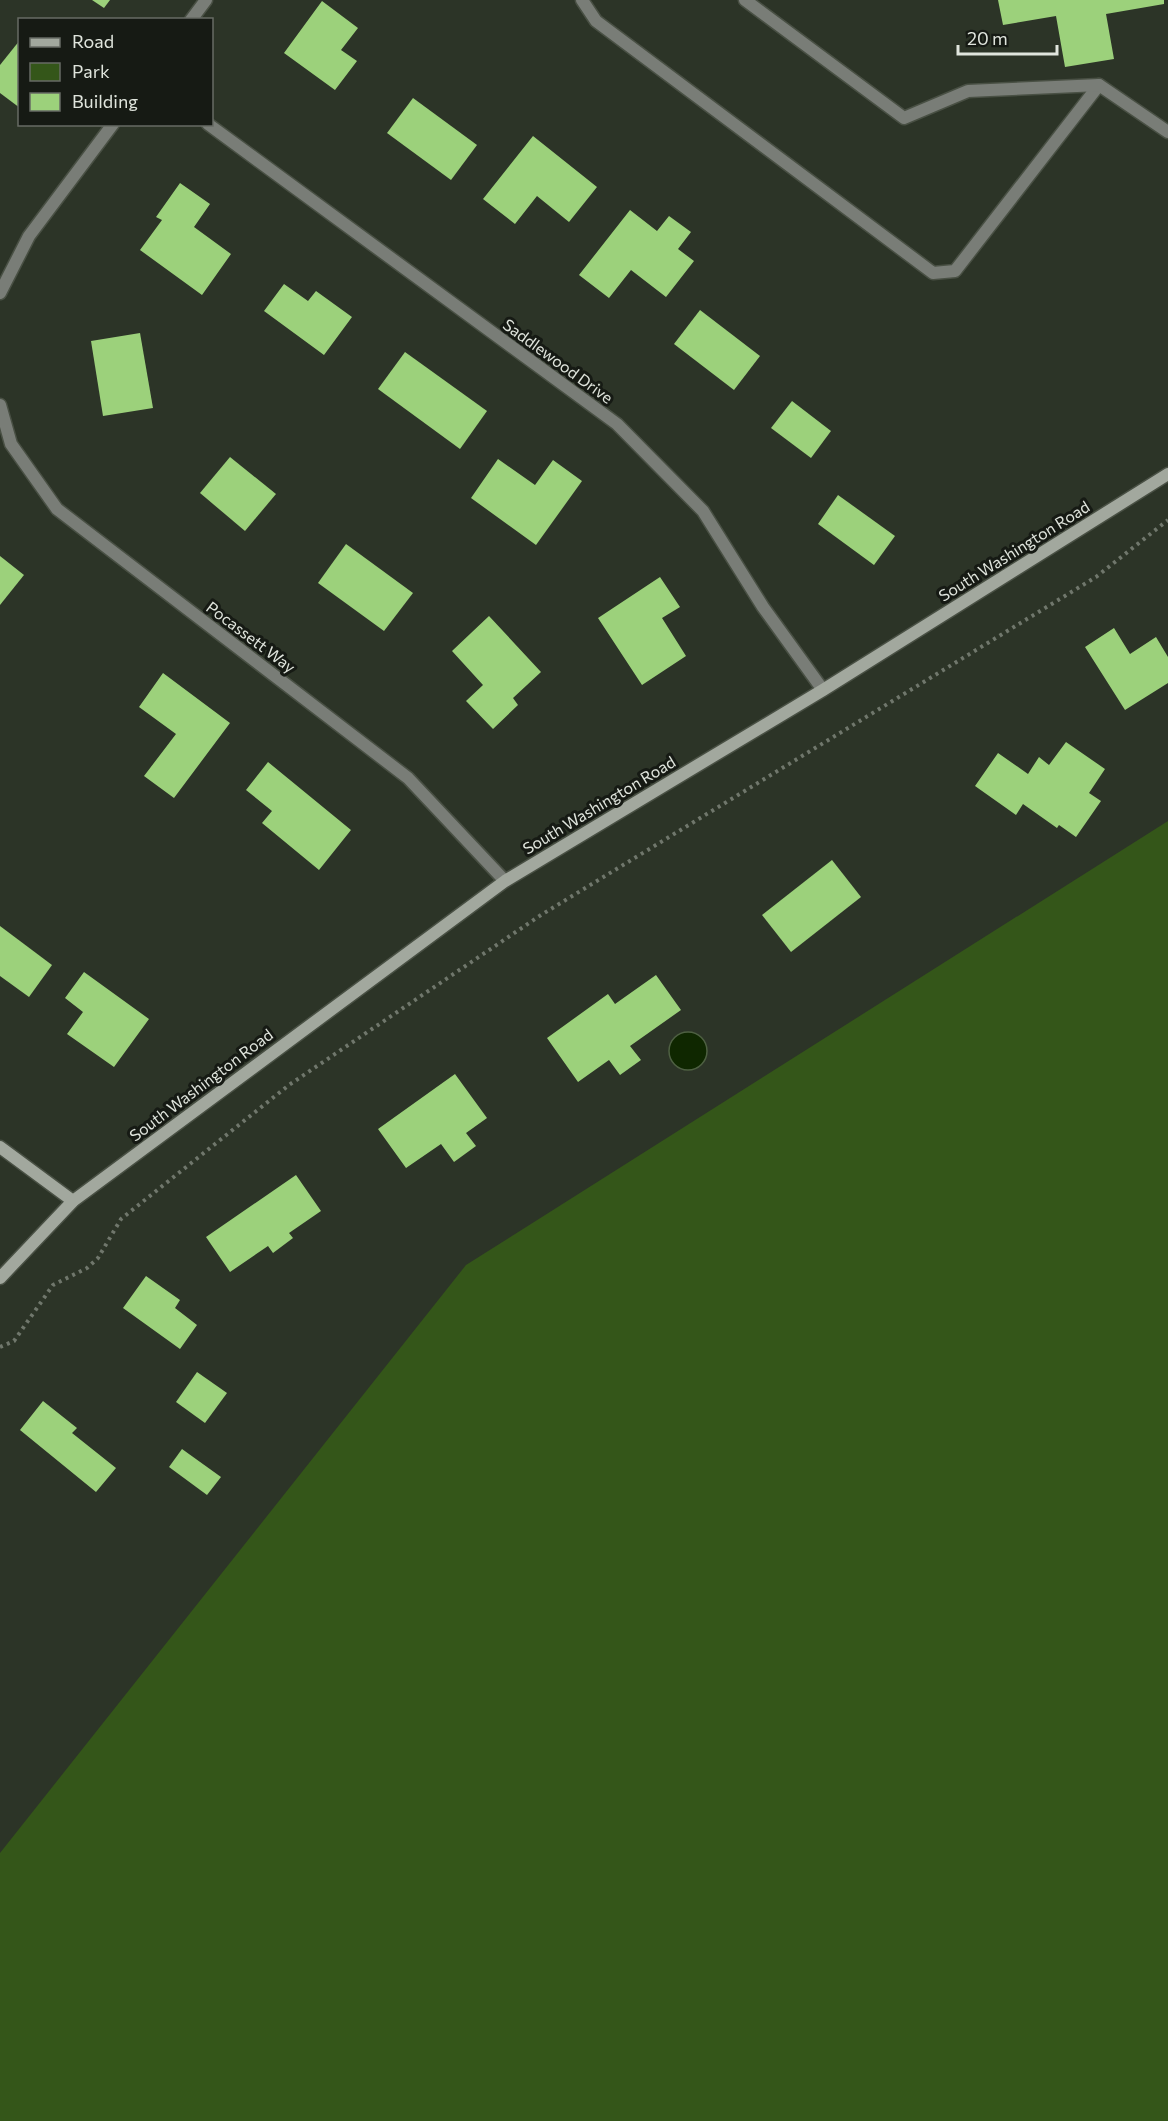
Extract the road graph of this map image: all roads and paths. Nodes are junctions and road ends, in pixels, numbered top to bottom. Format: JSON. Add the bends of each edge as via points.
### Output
{"nodes":[{"id":1,"x":206,"y":0,"type":"edge"},
{"id":2,"x":582,"y":0,"type":"edge"},
{"id":3,"x":745,"y":0,"type":"edge"},
{"id":4,"x":192,"y":18,"type":"edge"},
{"id":5,"x":1099,"y":85,"type":"junction"},
{"id":6,"x":112,"y":126,"type":"edge"},
{"id":7,"x":211,"y":126,"type":"edge"},
{"id":8,"x":1168,"y":132,"type":"edge"},
{"id":9,"x":0,"y":293,"type":"edge"},
{"id":10,"x":0,"y":405,"type":"edge"},
{"id":11,"x":1168,"y":474,"type":"edge"},
{"id":12,"x":1168,"y":520,"type":"edge"},
{"id":13,"x":823,"y":690,"type":"junction"},
{"id":14,"x":505,"y":881,"type":"junction"},
{"id":15,"x":0,"y":1147,"type":"edge"},
{"id":16,"x":73,"y":1201,"type":"junction"},
{"id":17,"x":0,"y":1278,"type":"edge"},
{"id":18,"x":0,"y":1347,"type":"edge"}],
"edges":[{"from":1,"to":4,"type":"street"},
{"from":2,"to":5,"type":"street","via":[[596,21],[933,273],[955,271]]},
{"from":3,"to":5,"type":"street","via":[[904,117],[968,91]]},
{"from":5,"to":8,"type":"street"},
{"from":6,"to":9,"type":"street","via":[[29,236]]},
{"from":7,"to":13,"type":"street","name":"Saddlewood Drive","via":[[617,424],[703,512]]},
{"from":10,"to":14,"type":"street","name":"Pocassett Way","via":[[11,444],[57,509],[408,778]]},
{"from":11,"to":13,"type":"street","name":"South Washington Road"},
{"from":12,"to":18,"type":"path","via":[[1096,577],[541,915],[289,1085],[121,1219],[98,1258],[53,1285],[14,1341]]},
{"from":13,"to":14,"type":"street","name":"South Washington Road"},
{"from":14,"to":16,"type":"street","name":"South Washington Road"},
{"from":15,"to":16,"type":"street"},
{"from":16,"to":17,"type":"street","name":"South Washington Road"}]}
